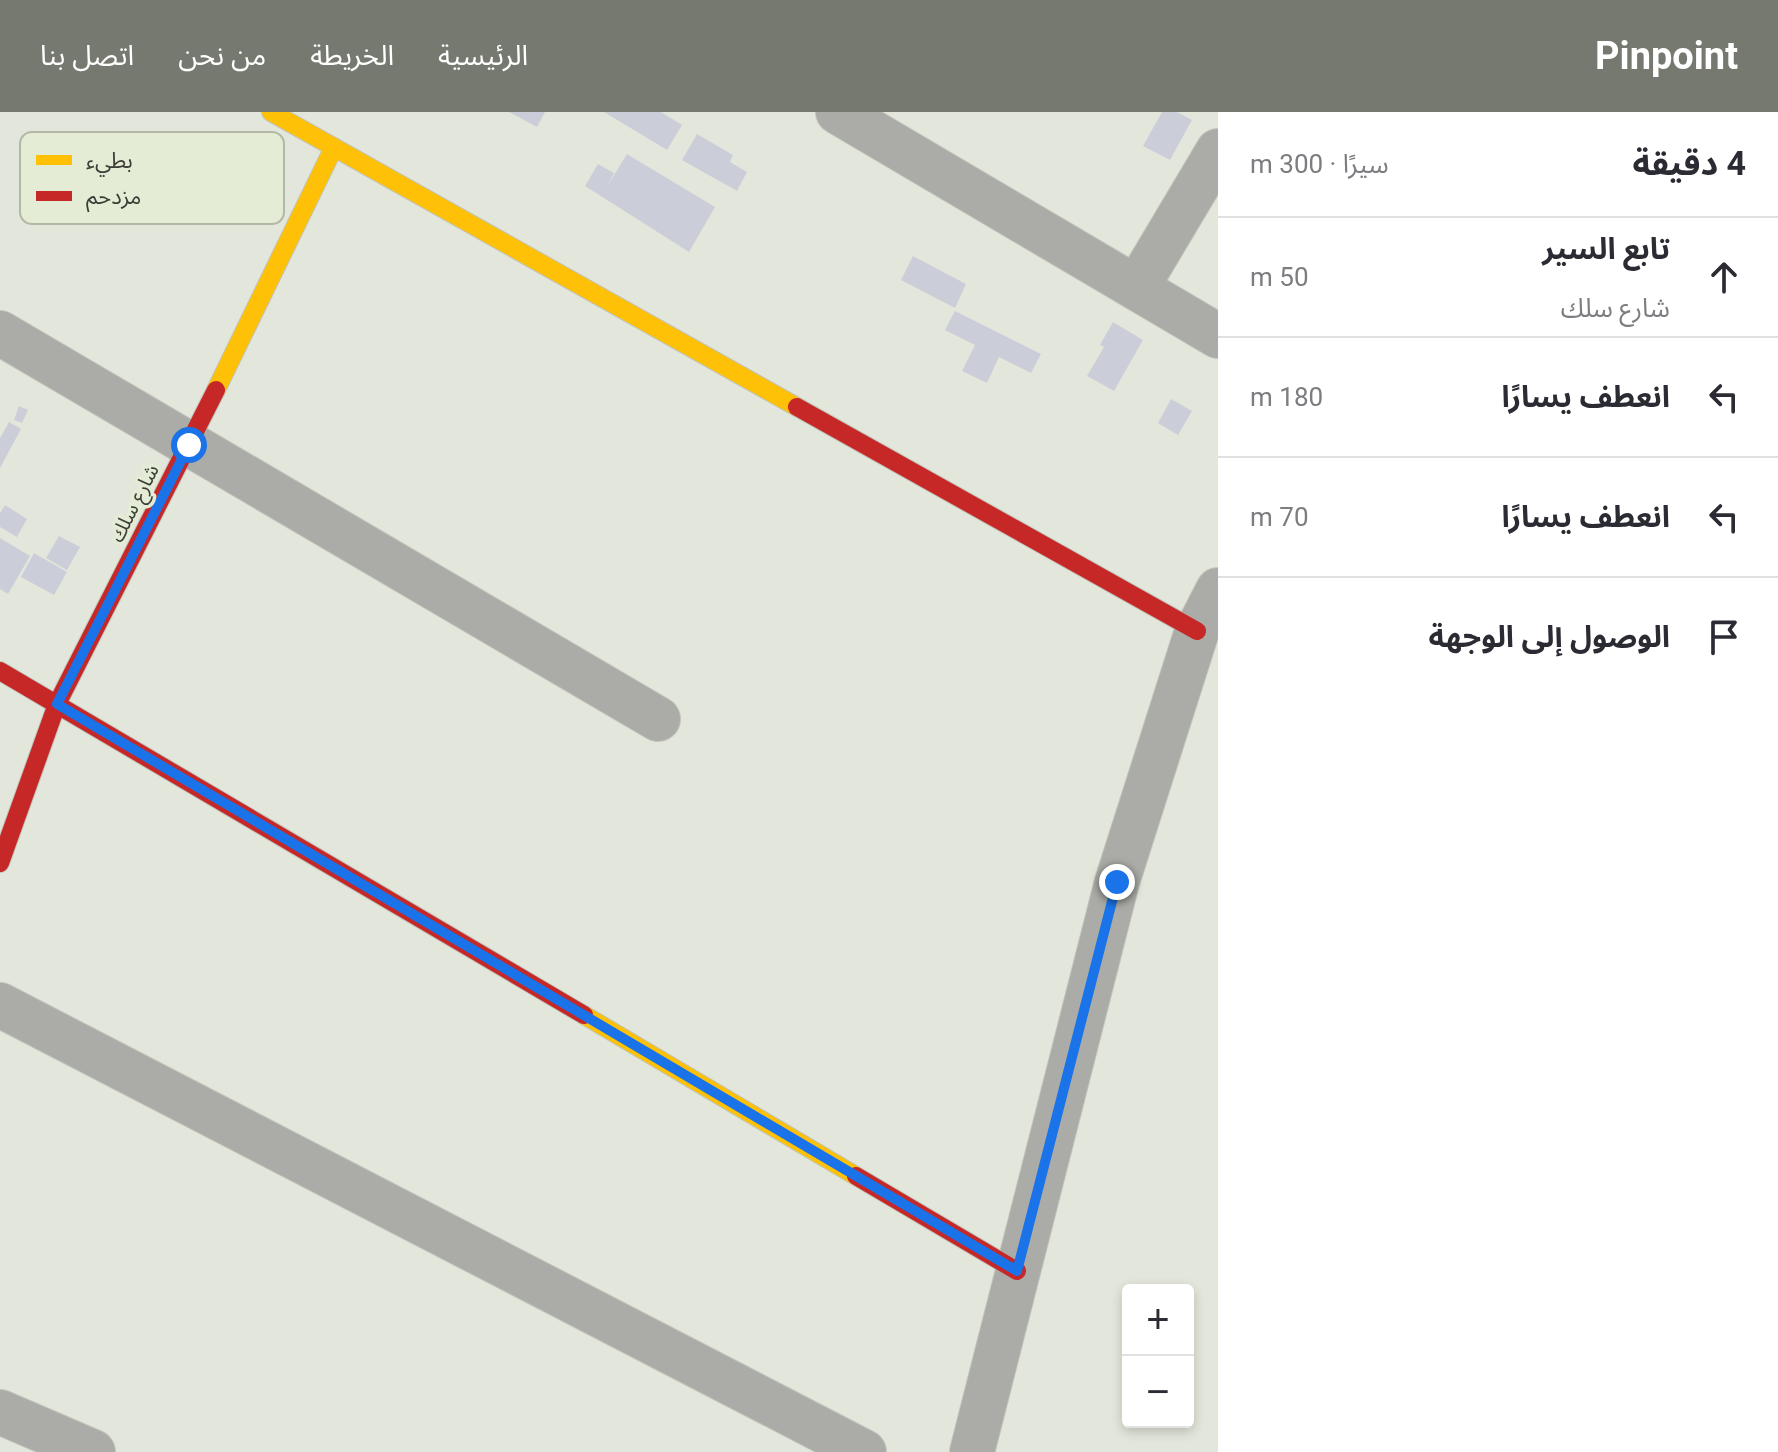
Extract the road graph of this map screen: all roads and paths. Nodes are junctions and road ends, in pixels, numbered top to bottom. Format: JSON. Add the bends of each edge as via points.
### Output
{"nodes":[{"id":1,"x":271,"y":112,"type":"edge"},
{"id":2,"x":838,"y":112,"type":"edge"},
{"id":3,"x":334,"y":147,"type":"junction"},
{"id":4,"x":1218,"y":151,"type":"edge"},
{"id":5,"x":1137,"y":287,"type":"junction"},
{"id":6,"x":0,"y":333,"type":"edge"},
{"id":7,"x":1218,"y":336,"type":"edge"},
{"id":8,"x":189,"y":445,"type":"junction"},
{"id":9,"x":1218,"y":590,"type":"edge"},
{"id":10,"x":1197,"y":631,"type":"junction"},
{"id":11,"x":0,"y":671,"type":"edge"},
{"id":12,"x":57,"y":704,"type":"junction"},
{"id":13,"x":658,"y":719,"type":"dead end"},
{"id":14,"x":0,"y":863,"type":"edge"},
{"id":15,"x":0,"y":1005,"type":"edge"},
{"id":16,"x":1017,"y":1271,"type":"junction"},
{"id":17,"x":0,"y":1412,"type":"edge"},
{"id":18,"x":93,"y":1452,"type":"edge"},
{"id":19,"x":864,"y":1452,"type":"edge"},
{"id":20,"x":972,"y":1452,"type":"edge"}],
"edges":[{"from":1,"to":3,"type":"street"},
{"from":2,"to":5,"type":"street"},
{"from":3,"to":8,"type":"street","name":"شارع سلك"},
{"from":3,"to":10,"type":"street"},
{"from":4,"to":5,"type":"street"},
{"from":5,"to":7,"type":"street"},
{"from":6,"to":8,"type":"street"},
{"from":8,"to":12,"type":"street","name":"شارع سلك"},
{"from":8,"to":13,"type":"street"},
{"from":9,"to":10,"type":"street"},
{"from":10,"to":16,"type":"street","via":[[1117,882]]},
{"from":11,"to":12,"type":"street"},
{"from":12,"to":14,"type":"street","name":"شارع سلك"},
{"from":12,"to":16,"type":"street"},
{"from":15,"to":19,"type":"street"},
{"from":16,"to":20,"type":"street"},
{"from":17,"to":18,"type":"street"}]}
